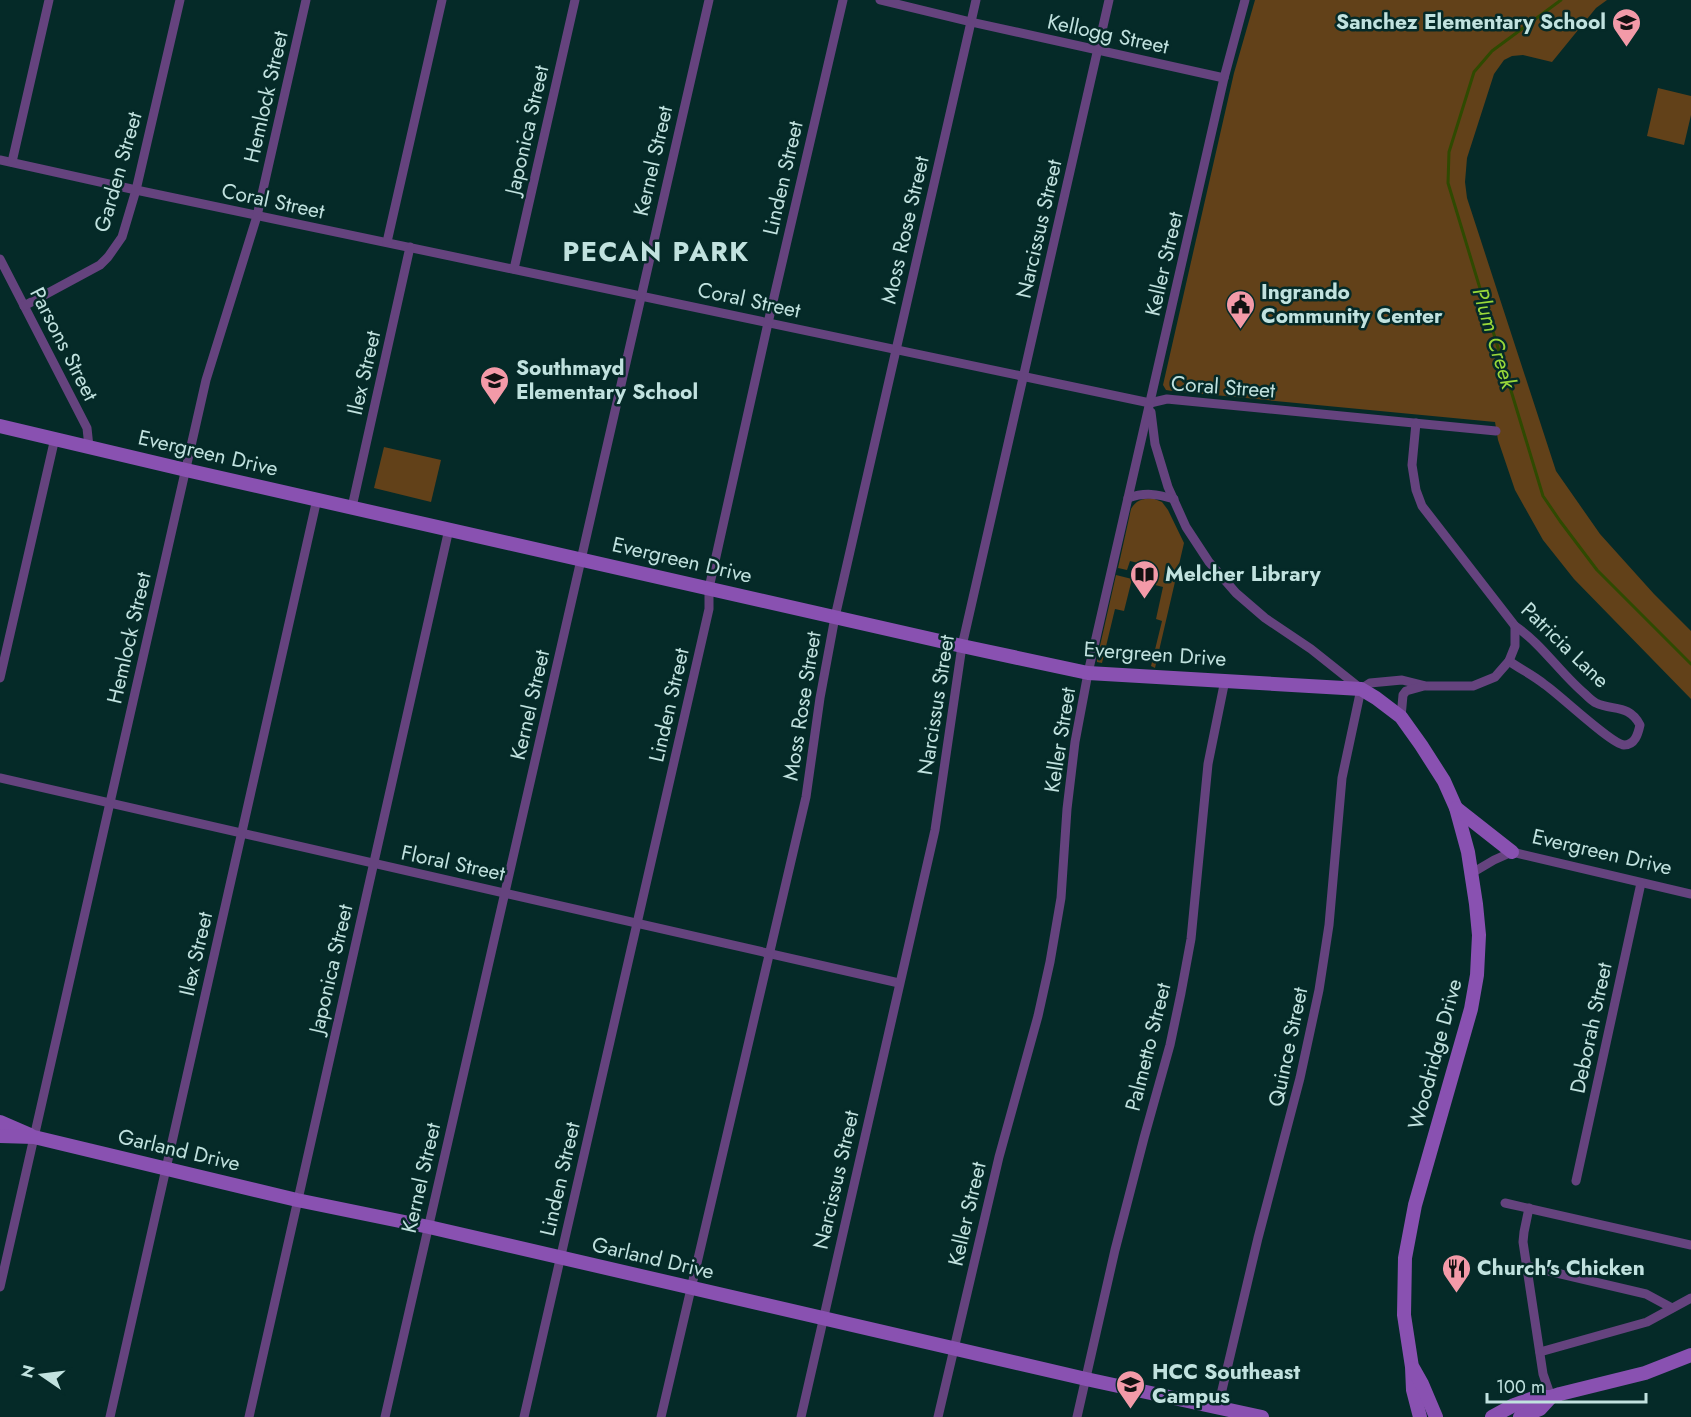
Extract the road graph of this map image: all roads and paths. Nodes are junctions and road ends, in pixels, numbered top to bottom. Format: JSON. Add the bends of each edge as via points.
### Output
{"nodes":[{"id":1,"x":49,"y":0,"type":"edge"},
{"id":2,"x":180,"y":0,"type":"edge"},
{"id":3,"x":306,"y":0,"type":"edge"},
{"id":4,"x":442,"y":0,"type":"edge"},
{"id":5,"x":575,"y":0,"type":"edge"},
{"id":6,"x":708,"y":0,"type":"edge"},
{"id":7,"x":843,"y":0,"type":"edge"},
{"id":8,"x":880,"y":0,"type":"edge"},
{"id":9,"x":976,"y":0,"type":"edge"},
{"id":10,"x":1109,"y":0,"type":"edge"},
{"id":11,"x":1245,"y":0,"type":"edge"},
{"id":12,"x":971,"y":22,"type":"junction"},
{"id":13,"x":1098,"y":50,"type":"junction"},
{"id":14,"x":1224,"y":78,"type":"junction"},
{"id":15,"x":0,"y":160,"type":"edge"},
{"id":16,"x":12,"y":162,"type":"junction"},
{"id":17,"x":136,"y":190,"type":"junction"},
{"id":18,"x":257,"y":216,"type":"junction"},
{"id":19,"x":387,"y":242,"type":"junction"},
{"id":20,"x":410,"y":247,"type":"junction"},
{"id":21,"x":0,"y":259,"type":"edge"},
{"id":22,"x":514,"y":269,"type":"junction"},
{"id":23,"x":641,"y":296,"type":"junction"},
{"id":24,"x":24,"y":306,"type":"junction"},
{"id":25,"x":768,"y":323,"type":"junction"},
{"id":26,"x":896,"y":350,"type":"junction"},
{"id":27,"x":1024,"y":377,"type":"junction"},
{"id":28,"x":1150,"y":403,"type":"junction"},
{"id":29,"x":1416,"y":423,"type":"junction"},
{"id":30,"x":0,"y":426,"type":"edge"},
{"id":31,"x":1496,"y":431,"type":"dead end"},
{"id":32,"x":55,"y":438,"type":"junction"},
{"id":33,"x":89,"y":447,"type":"junction"},
{"id":34,"x":186,"y":470,"type":"junction"},
{"id":35,"x":1128,"y":498,"type":"junction"},
{"id":36,"x":1174,"y":499,"type":"junction"},
{"id":37,"x":317,"y":500,"type":"junction"},
{"id":38,"x":352,"y":507,"type":"junction"},
{"id":39,"x":449,"y":529,"type":"junction"},
{"id":40,"x":581,"y":559,"type":"junction"},
{"id":41,"x":710,"y":588,"type":"junction"},
{"id":42,"x":835,"y":617,"type":"junction"},
{"id":43,"x":1515,"y":626,"type":"junction"},
{"id":44,"x":962,"y":646,"type":"junction"},
{"id":45,"x":1509,"y":661,"type":"junction"},
{"id":46,"x":1088,"y":673,"type":"junction"},
{"id":47,"x":0,"y":678,"type":"edge"},
{"id":48,"x":1225,"y":680,"type":"junction"},
{"id":49,"x":1426,"y":686,"type":"junction"},
{"id":50,"x":1361,"y":689,"type":"junction"},
{"id":51,"x":1401,"y":717,"type":"junction"},
{"id":52,"x":0,"y":778,"type":"edge"},
{"id":53,"x":110,"y":802,"type":"junction"},
{"id":54,"x":1456,"y":808,"type":"junction"},
{"id":55,"x":242,"y":832,"type":"junction"},
{"id":56,"x":1512,"y":852,"type":"junction"},
{"id":57,"x":373,"y":864,"type":"junction"},
{"id":58,"x":1472,"y":873,"type":"junction"},
{"id":59,"x":1641,"y":883,"type":"junction"},
{"id":60,"x":505,"y":893,"type":"junction"},
{"id":61,"x":1691,"y":894,"type":"edge"},
{"id":62,"x":637,"y":923,"type":"junction"},
{"id":63,"x":770,"y":953,"type":"junction"},
{"id":64,"x":899,"y":983,"type":"junction"},
{"id":65,"x":0,"y":1122,"type":"edge"},
{"id":66,"x":0,"y":1136,"type":"edge"},
{"id":67,"x":34,"y":1137,"type":"junction"},
{"id":68,"x":166,"y":1168,"type":"junction"},
{"id":69,"x":1576,"y":1181,"type":"dead end"},
{"id":70,"x":297,"y":1200,"type":"junction"},
{"id":71,"x":1505,"y":1203,"type":"dead end"},
{"id":72,"x":1529,"y":1208,"type":"junction"},
{"id":73,"x":429,"y":1227,"type":"junction"},
{"id":74,"x":1691,"y":1245,"type":"edge"},
{"id":75,"x":561,"y":1258,"type":"junction"},
{"id":76,"x":1527,"y":1266,"type":"junction"},
{"id":77,"x":0,"y":1287,"type":"edge"},
{"id":78,"x":691,"y":1288,"type":"junction"},
{"id":79,"x":1691,"y":1298,"type":"edge"},
{"id":80,"x":1672,"y":1308,"type":"junction"},
{"id":81,"x":824,"y":1318,"type":"junction"},
{"id":82,"x":954,"y":1347,"type":"junction"},
{"id":83,"x":1540,"y":1352,"type":"junction"},
{"id":84,"x":1691,"y":1355,"type":"edge"},
{"id":85,"x":1412,"y":1367,"type":"junction"},
{"id":86,"x":1086,"y":1379,"type":"junction"},
{"id":87,"x":1551,"y":1397,"type":"junction"},
{"id":88,"x":1218,"y":1407,"type":"junction"},
{"id":89,"x":1419,"y":1416,"type":"edge"},
{"id":90,"x":110,"y":1417,"type":"edge"},
{"id":91,"x":249,"y":1417,"type":"edge"},
{"id":92,"x":385,"y":1417,"type":"edge"},
{"id":93,"x":524,"y":1417,"type":"edge"},
{"id":94,"x":661,"y":1417,"type":"edge"},
{"id":95,"x":801,"y":1417,"type":"edge"},
{"id":96,"x":938,"y":1417,"type":"edge"},
{"id":97,"x":1077,"y":1417,"type":"edge"},
{"id":98,"x":1262,"y":1417,"type":"edge"},
{"id":99,"x":1436,"y":1417,"type":"edge"},
{"id":100,"x":1492,"y":1417,"type":"edge"},
{"id":101,"x":1520,"y":1417,"type":"edge"}],
"edges":[{"from":1,"to":16,"type":"street"},
{"from":2,"to":17,"type":"street","name":"Garden Street"},
{"from":3,"to":18,"type":"street","name":"Hemlock Street"},
{"from":4,"to":19,"type":"street"},
{"from":5,"to":22,"type":"street","name":"Japonica Street"},
{"from":6,"to":23,"type":"street","name":"Kernel Street"},
{"from":7,"to":25,"type":"street","name":"Linden Street"},
{"from":8,"to":12,"type":"street","name":"Kellogg Street"},
{"from":9,"to":12,"type":"street","name":"Moss Rose Street"},
{"from":10,"to":13,"type":"street","name":"Narcissus Street"},
{"from":11,"to":14,"type":"street","name":"Keller Street"},
{"from":12,"to":13,"type":"street","name":"Kellogg Street"},
{"from":12,"to":26,"type":"street","name":"Moss Rose Street"},
{"from":13,"to":14,"type":"street","name":"Kellogg Street"},
{"from":13,"to":27,"type":"street","name":"Narcissus Street"},
{"from":14,"to":28,"type":"street","name":"Keller Street"},
{"from":15,"to":16,"type":"street","name":"Coral Street"},
{"from":16,"to":17,"type":"street","name":"Coral Street"},
{"from":17,"to":18,"type":"street","name":"Coral Street"},
{"from":17,"to":24,"type":"street","name":"Garden Street","via":[[122,237],[108,257]]},
{"from":18,"to":19,"type":"street","name":"Coral Street"},
{"from":18,"to":34,"type":"street","name":"Hemlock Street","via":[[206,380]]},
{"from":19,"to":20,"type":"street","name":"Coral Street"},
{"from":20,"to":22,"type":"street","name":"Coral Street"},
{"from":20,"to":38,"type":"street","name":"Ilex Street"},
{"from":21,"to":24,"type":"street","name":"Parsons Street"},
{"from":22,"to":23,"type":"street","name":"Coral Street"},
{"from":23,"to":25,"type":"street","name":"Coral Street"},
{"from":23,"to":40,"type":"street","name":"Kernel Street"},
{"from":24,"to":33,"type":"street","name":"Parsons Street","via":[[87,429]]},
{"from":25,"to":26,"type":"street","name":"Coral Street"},
{"from":25,"to":41,"type":"street","name":"Linden Street"},
{"from":26,"to":27,"type":"street","name":"Coral Street"},
{"from":26,"to":42,"type":"street","name":"Moss Rose Street"},
{"from":27,"to":28,"type":"street","name":"Coral Street"},
{"from":27,"to":44,"type":"street","name":"Narcissus Street"},
{"from":28,"to":29,"type":"street","name":"Coral Street","via":[[1167,399]]},
{"from":28,"to":35,"type":"street","name":"Keller Street"},
{"from":28,"to":36,"type":"street","name":"Woodridge Drive","via":[[1155,444]]},
{"from":29,"to":31,"type":"street","name":"Coral Street"},
{"from":29,"to":43,"type":"street","name":"Patricia Lane","via":[[1412,465],[1422,506]]},
{"from":30,"to":32,"type":"street","name":"Evergreen Drive"},
{"from":32,"to":33,"type":"street","name":"Evergreen Drive"},
{"from":32,"to":47,"type":"street"},
{"from":33,"to":34,"type":"street","name":"Evergreen Drive"},
{"from":34,"to":37,"type":"street","name":"Evergreen Drive"},
{"from":34,"to":53,"type":"street","name":"Hemlock Street"},
{"from":35,"to":36,"type":"street","via":[[1151,493]]},
{"from":35,"to":46,"type":"street","name":"Keller Street"},
{"from":36,"to":50,"type":"street","name":"Woodridge Drive","via":[[1186,527],[1209,562],[1236,593]]},
{"from":37,"to":38,"type":"street","name":"Evergreen Drive"},
{"from":37,"to":55,"type":"street","name":"Ilex Street"},
{"from":38,"to":39,"type":"street","name":"Evergreen Drive"},
{"from":39,"to":40,"type":"street","name":"Evergreen Drive"},
{"from":39,"to":57,"type":"street","name":"Japonica Street"},
{"from":40,"to":41,"type":"street","name":"Evergreen Drive"},
{"from":40,"to":60,"type":"street","name":"Kernel Street"},
{"from":41,"to":42,"type":"street","name":"Evergreen Drive"},
{"from":41,"to":62,"type":"street","name":"Linden Street","via":[[709,609]]},
{"from":42,"to":44,"type":"street","name":"Evergreen Drive"},
{"from":42,"to":63,"type":"street","name":"Moss Rose Street","via":[[806,797]]},
{"from":43,"to":45,"type":"street","via":[[1515,646]]},
{"from":43,"to":45,"type":"street","name":"Patricia Lane","via":[[1530,635],[1596,703],[1635,716],[1640,725],[1637,737],[1622,745],[1608,737],[1543,683]]},
{"from":44,"to":46,"type":"street","name":"Evergreen Drive"},
{"from":44,"to":64,"type":"street","name":"Narcissus Street","via":[[935,830]]},
{"from":45,"to":49,"type":"street","via":[[1495,676],[1473,686]]},
{"from":46,"to":48,"type":"street","name":"Evergreen Drive"},
{"from":46,"to":82,"type":"street","name":"Keller Street","via":[[1075,742],[1061,898],[1050,962]]},
{"from":48,"to":50,"type":"street","name":"Evergreen Drive"},
{"from":48,"to":86,"type":"street","name":"Palmetto Street","via":[[1208,764],[1191,939],[1181,993]]},
{"from":49,"to":50,"type":"street","via":[[1402,680],[1370,683]]},
{"from":49,"to":51,"type":"street","via":[[1406,691]]},
{"from":50,"to":51,"type":"street","name":"Woodridge Drive"},
{"from":50,"to":88,"type":"street","name":"Quince Street","via":[[1342,778],[1319,990]]},
{"from":51,"to":54,"type":"street","name":"Woodridge Drive","via":[[1444,781]]},
{"from":52,"to":53,"type":"street","name":"Floral Street"},
{"from":53,"to":55,"type":"street","name":"Floral Street"},
{"from":53,"to":67,"type":"street","name":"Hemlock Street"},
{"from":54,"to":56,"type":"street"},
{"from":54,"to":58,"type":"street","name":"Woodridge Drive"},
{"from":55,"to":57,"type":"street","name":"Floral Street"},
{"from":55,"to":68,"type":"street","name":"Ilex Street"},
{"from":56,"to":58,"type":"street","name":"Evergreen Drive"},
{"from":56,"to":59,"type":"street","name":"Evergreen Drive"},
{"from":57,"to":60,"type":"street","name":"Floral Street"},
{"from":57,"to":70,"type":"street","name":"Japonica Street"},
{"from":58,"to":85,"type":"street","name":"Woodridge Drive","via":[[1479,935],[1471,1010],[1415,1205],[1405,1258],[1404,1315]]},
{"from":59,"to":61,"type":"street","name":"Evergreen Drive"},
{"from":59,"to":69,"type":"street","name":"Deborah Street"},
{"from":60,"to":62,"type":"street","name":"Floral Street"},
{"from":60,"to":73,"type":"street","name":"Kernel Street"},
{"from":62,"to":63,"type":"street","name":"Floral Street"},
{"from":62,"to":75,"type":"street","name":"Linden Street"},
{"from":63,"to":64,"type":"street","name":"Floral Street"},
{"from":63,"to":78,"type":"street","name":"Moss Rose Street"},
{"from":64,"to":81,"type":"street","name":"Narcissus Street"},
{"from":65,"to":67,"type":"street","name":"Garland Drive"},
{"from":66,"to":67,"type":"street","name":"Garland Drive"},
{"from":67,"to":68,"type":"street","name":"Garland Drive"},
{"from":67,"to":77,"type":"street","name":"Hemlock Street"},
{"from":68,"to":70,"type":"street","name":"Garland Drive"},
{"from":68,"to":90,"type":"street","name":"Ilex Street"},
{"from":70,"to":73,"type":"street","name":"Garland Drive"},
{"from":70,"to":91,"type":"street","name":"Japonica Street"},
{"from":71,"to":72,"type":"street"},
{"from":72,"to":74,"type":"street"},
{"from":72,"to":76,"type":"street","via":[[1523,1242]]},
{"from":73,"to":75,"type":"street","name":"Garland Drive"},
{"from":73,"to":92,"type":"street","name":"Kernel Street"},
{"from":75,"to":78,"type":"street","name":"Garland Drive"},
{"from":75,"to":93,"type":"street","name":"Linden Street"},
{"from":76,"to":80,"type":"street","via":[[1646,1294]]},
{"from":76,"to":83,"type":"street"},
{"from":78,"to":81,"type":"street","name":"Garland Drive"},
{"from":78,"to":94,"type":"street","name":"Moss Rose Street"},
{"from":79,"to":80,"type":"street"},
{"from":80,"to":83,"type":"street","via":[[1647,1322]]},
{"from":81,"to":82,"type":"street","name":"Garland Drive"},
{"from":81,"to":95,"type":"street","name":"Narcissus Street"},
{"from":82,"to":86,"type":"street","name":"Garland Drive"},
{"from":82,"to":96,"type":"street","name":"Keller Street"},
{"from":83,"to":87,"type":"street"},
{"from":84,"to":87,"type":"street","via":[[1645,1373]]},
{"from":85,"to":89,"type":"street","name":"Woodridge Drive"},
{"from":85,"to":99,"type":"street","name":"Woodridge Drive"},
{"from":86,"to":88,"type":"street","name":"Garland Drive"},
{"from":86,"to":97,"type":"street","name":"Palmetto Street"},
{"from":87,"to":100,"type":"street","via":[[1536,1397]]},
{"from":87,"to":101,"type":"street","via":[[1540,1408]]},
{"from":88,"to":98,"type":"street","name":"Garland Drive"}]}
